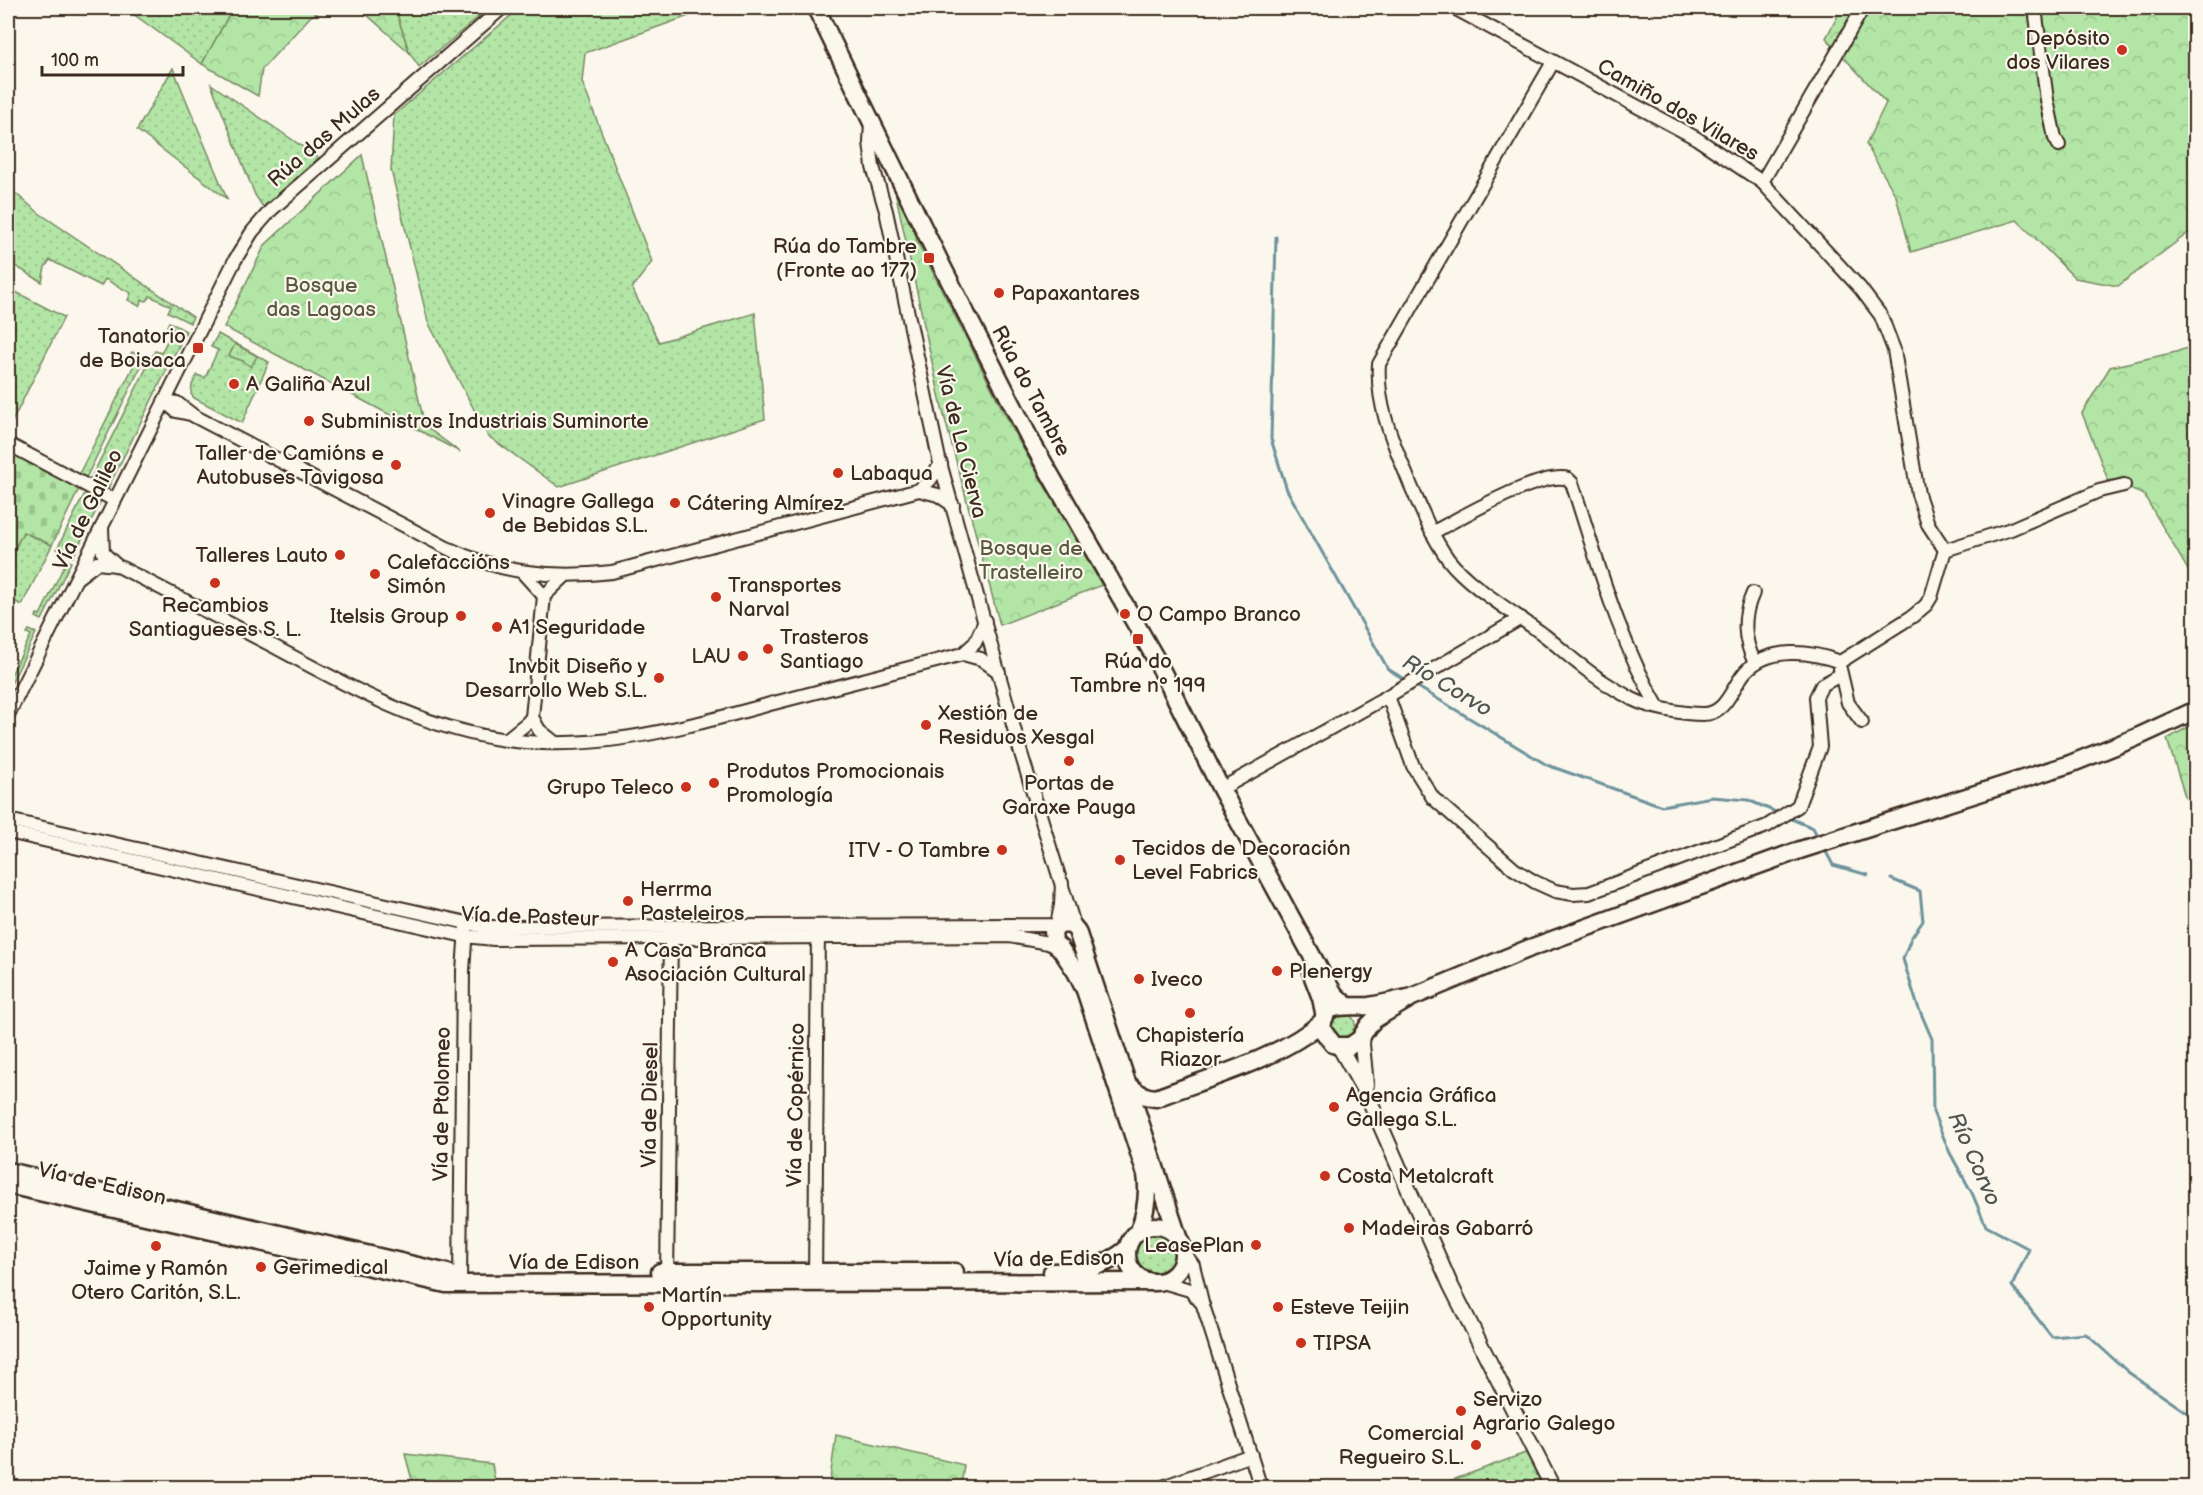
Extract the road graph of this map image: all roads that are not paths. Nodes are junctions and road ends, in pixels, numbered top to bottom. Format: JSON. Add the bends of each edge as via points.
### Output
{"nodes":[{"id":1,"x":502,"y":8,"type":"edge"},
{"id":2,"x":816,"y":8,"type":"edge"},
{"id":3,"x":1454,"y":8,"type":"edge"},
{"id":4,"x":1863,"y":8,"type":"edge"},
{"id":5,"x":2035,"y":8,"type":"edge"},
{"id":6,"x":1553,"y":62,"type":"junction"},
{"id":7,"x":2059,"y":145,"type":"dead end"},
{"id":8,"x":882,"y":162,"type":"junction"},
{"id":9,"x":1762,"y":182,"type":"junction"},
{"id":10,"x":203,"y":322,"type":"joint"},
{"id":11,"x":176,"y":378,"type":"junction"},
{"id":12,"x":164,"y":401,"type":"junction"},
{"id":13,"x":190,"y":414,"type":"junction"},
{"id":14,"x":154,"y":422,"type":"junction"},
{"id":15,"x":8,"y":444,"type":"edge"},
{"id":16,"x":941,"y":464,"type":"junction"},
{"id":17,"x":946,"y":483,"type":"junction"},
{"id":18,"x":2124,"y":485,"type":"dead end"},
{"id":19,"x":923,"y":489,"type":"junction"},
{"id":20,"x":114,"y":500,"type":"junction"},
{"id":21,"x":953,"y":505,"type":"junction"},
{"id":22,"x":1432,"y":533,"type":"junction"},
{"id":23,"x":1945,"y":550,"type":"junction"},
{"id":24,"x":95,"y":555,"type":"junction"},
{"id":25,"x":523,"y":573,"type":"junction"},
{"id":26,"x":546,"y":575,"type":"junction"},
{"id":27,"x":565,"y":576,"type":"junction"},
{"id":28,"x":1753,"y":592,"type":"dead end"},
{"id":29,"x":544,"y":593,"type":"junction"},
{"id":30,"x":1521,"y":618,"type":"junction"},
{"id":31,"x":985,"y":621,"type":"junction"},
{"id":32,"x":992,"y":646,"type":"junction"},
{"id":33,"x":968,"y":653,"type":"junction"},
{"id":34,"x":1840,"y":662,"type":"junction"},
{"id":35,"x":1755,"y":663,"type":"junction"},
{"id":36,"x":999,"y":672,"type":"junction"},
{"id":37,"x":1840,"y":675,"type":"junction"},
{"id":38,"x":1388,"y":696,"type":"junction"},
{"id":39,"x":1659,"y":707,"type":"junction"},
{"id":40,"x":2196,"y":710,"type":"edge"},
{"id":41,"x":8,"y":715,"type":"edge"},
{"id":42,"x":531,"y":722,"type":"junction"},
{"id":43,"x":1862,"y":722,"type":"dead end"},
{"id":44,"x":507,"y":739,"type":"junction"},
{"id":45,"x":530,"y":742,"type":"junction"},
{"id":46,"x":554,"y":742,"type":"junction"},
{"id":47,"x":1221,"y":789,"type":"junction"},
{"id":48,"x":8,"y":819,"type":"edge"},
{"id":49,"x":8,"y":832,"type":"edge"},
{"id":50,"x":1062,"y":884,"type":"junction"},
{"id":51,"x":1058,"y":925,"type":"junction"},
{"id":52,"x":1294,"y":926,"type":"junction"},
{"id":53,"x":465,"y":930,"type":"junction"},
{"id":54,"x":1076,"y":931,"type":"junction"},
{"id":55,"x":818,"y":932,"type":"junction"},
{"id":56,"x":671,"y":933,"type":"junction"},
{"id":57,"x":1060,"y":948,"type":"junction"},
{"id":58,"x":1412,"y":997,"type":"junction"},
{"id":59,"x":1349,"y":1006,"type":"junction"},
{"id":60,"x":1324,"y":1019,"type":"junction"},
{"id":61,"x":1363,"y":1033,"type":"junction"},
{"id":62,"x":1336,"y":1045,"type":"junction"},
{"id":63,"x":1279,"y":1051,"type":"junction"},
{"id":64,"x":1128,"y":1084,"type":"junction"},
{"id":65,"x":1156,"y":1098,"type":"junction"},
{"id":66,"x":1369,"y":1099,"type":"junction"},
{"id":67,"x":1141,"y":1124,"type":"junction"},
{"id":68,"x":8,"y":1171,"type":"edge"},
{"id":69,"x":8,"y":1185,"type":"edge"},
{"id":70,"x":1139,"y":1231,"type":"junction"},
{"id":71,"x":1181,"y":1246,"type":"junction"},
{"id":72,"x":1127,"y":1249,"type":"junction"},
{"id":73,"x":815,"y":1277,"type":"junction"},
{"id":74,"x":667,"y":1278,"type":"junction"},
{"id":75,"x":460,"y":1280,"type":"junction"},
{"id":76,"x":1155,"y":1282,"type":"junction"},
{"id":77,"x":1202,"y":1302,"type":"junction"},
{"id":78,"x":1251,"y":1455,"type":"junction"},
{"id":79,"x":1160,"y":1488,"type":"edge"},
{"id":80,"x":1261,"y":1488,"type":"edge"},
{"id":81,"x":1553,"y":1488,"type":"edge"}],
"edges":[{"from":1,"to":10,"type":"street","name":"Rúa das Mulas","via":[[266,215],[243,245]]},
{"from":2,"to":8,"type":"main road","name":"Rúa do Tambre","via":[[872,123]]},
{"from":3,"to":6,"type":"street","name":"Camiño dos Vilares"},
{"from":4,"to":9,"type":"street"},
{"from":5,"to":7,"type":"street","via":[[2047,100]]},
{"from":6,"to":9,"type":"street","name":"Camiño dos Vilares","via":[[1696,138]]},
{"from":6,"to":22,"type":"street","via":[[1378,364],[1385,421]]},
{"from":8,"to":16,"type":"street","name":"Vía de La Cierva"},
{"from":8,"to":47,"type":"main road","name":"Rúa do Tambre","via":[[1030,441],[1157,661]]},
{"from":9,"to":23,"type":"street","name":"Camiño dos Vilares","via":[[1881,316],[1894,350],[1918,494],[1928,524]]},
{"from":10,"to":11,"type":"street","name":"Vía de Galileo"},
{"from":11,"to":12,"type":"street","name":"Vía de Galileo"},
{"from":11,"to":13,"type":"street","via":[[178,393]]},
{"from":12,"to":13,"type":"street","via":[[177,403]]},
{"from":12,"to":14,"type":"street","name":"Vía de Galileo"},
{"from":13,"to":14,"type":"street","via":[[171,414]]},
{"from":13,"to":25,"type":"street","via":[[447,548],[482,563]]},
{"from":14,"to":20,"type":"street","name":"Vía de Galileo"},
{"from":15,"to":20,"type":"street"},
{"from":16,"to":17,"type":"street","name":"Vía de La Cierva"},
{"from":16,"to":19,"type":"street"},
{"from":17,"to":19,"type":"street"},
{"from":17,"to":21,"type":"street","name":"Vía de La Cierva"},
{"from":18,"to":23,"type":"street"},
{"from":19,"to":21,"type":"street"},
{"from":19,"to":27,"type":"street","via":[[612,572]]},
{"from":20,"to":24,"type":"street","name":"Vía de Galileo"},
{"from":21,"to":31,"type":"street","name":"Vía de La Cierva"},
{"from":22,"to":30,"type":"street","via":[[1449,560],[1473,583]]},
{"from":22,"to":39,"type":"street","via":[[1498,497],[1553,479],[1568,479],[1626,645]]},
{"from":23,"to":34,"type":"street","via":[[1926,605]]},
{"from":24,"to":41,"type":"street","name":"Vía de Galileo","via":[[76,579]]},
{"from":24,"to":44,"type":"street","via":[[355,690],[447,727]]},
{"from":25,"to":26,"type":"street"},
{"from":25,"to":29,"type":"street"},
{"from":26,"to":27,"type":"street"},
{"from":26,"to":29,"type":"street"},
{"from":27,"to":29,"type":"street"},
{"from":28,"to":35,"type":"street","via":[[1744,615],[1746,642]]},
{"from":29,"to":42,"type":"street"},
{"from":30,"to":38,"type":"street"},
{"from":30,"to":39,"type":"street","via":[[1612,686],[1634,700]]},
{"from":31,"to":32,"type":"street","name":"Vía de La Cierva"},
{"from":31,"to":33,"type":"street"},
{"from":32,"to":33,"type":"street"},
{"from":32,"to":36,"type":"street","name":"Vía de La Cierva"},
{"from":33,"to":36,"type":"street"},
{"from":33,"to":46,"type":"street","via":[[667,732],[612,741]]},
{"from":34,"to":35,"type":"street","via":[[1800,652]]},
{"from":34,"to":37,"type":"street"},
{"from":35,"to":39,"type":"street","via":[[1718,711],[1705,714]]},
{"from":36,"to":50,"type":"street","name":"Vía de La Cierva"},
{"from":37,"to":38,"type":"street","via":[[1822,685],[1816,697],[1820,747],[1798,806],[1767,826],[1589,893],[1573,894],[1555,891],[1514,869],[1433,798],[1413,766]]},
{"from":37,"to":43,"type":"street","via":[[1848,703]]},
{"from":38,"to":47,"type":"street"},
{"from":40,"to":58,"type":"main road","via":[[2050,771],[1800,850],[1605,920]]},
{"from":42,"to":44,"type":"street"},
{"from":42,"to":45,"type":"street","via":[[526,732]]},
{"from":42,"to":46,"type":"street"},
{"from":44,"to":45,"type":"street"},
{"from":45,"to":46,"type":"street"},
{"from":47,"to":52,"type":"main road","name":"Rúa do Tambre"},
{"from":48,"to":53,"type":"street","name":"Vía de Pasteur"},
{"from":49,"to":53,"type":"street","name":"Vía de Pasteur"},
{"from":50,"to":51,"type":"street","name":"Vía de La Cierva"},
{"from":50,"to":54,"type":"street","name":"Vía de La Cierva"},
{"from":51,"to":54,"type":"main road","via":[[1065,923]]},
{"from":51,"to":55,"type":"street","name":"Vía de Pasteur"},
{"from":51,"to":57,"type":"main road","via":[[1052,939]]},
{"from":52,"to":59,"type":"main road","via":[[1328,985]]},
{"from":52,"to":60,"type":"main road","via":[[1321,998]]},
{"from":53,"to":56,"type":"street","name":"Vía de Pasteur"},
{"from":53,"to":75,"type":"street","name":"Vía de Ptolomeo"},
{"from":54,"to":57,"type":"main road","via":[[1072,946]]},
{"from":54,"to":64,"type":"main road","name":"Vía de La Cierva"},
{"from":55,"to":56,"type":"street","name":"Vía de Pasteur"},
{"from":55,"to":57,"type":"street","name":"Vía de Pasteur","via":[[1009,936]]},
{"from":55,"to":73,"type":"street","name":"Vía de Copérnico"},
{"from":56,"to":74,"type":"street","name":"Vía de Diesel"},
{"from":57,"to":70,"type":"main road","via":[[1084,990],[1146,1174],[1148,1197]]},
{"from":58,"to":59,"type":"main road"},
{"from":58,"to":61,"type":"main road","via":[[1375,1019]]},
{"from":59,"to":60,"type":"main road","via":[[1333,1008]]},
{"from":59,"to":61,"type":"main road","via":[[1361,1014]]},
{"from":60,"to":62,"type":"main road","via":[[1323,1031]]},
{"from":60,"to":63,"type":"main road"},
{"from":61,"to":62,"type":"main road","via":[[1355,1043]]},
{"from":61,"to":66,"type":"street"},
{"from":62,"to":63,"type":"main road"},
{"from":62,"to":66,"type":"street"},
{"from":63,"to":65,"type":"main road"},
{"from":64,"to":65,"type":"main road","via":[[1136,1092]]},
{"from":64,"to":67,"type":"main road","name":"Vía de La Cierva"},
{"from":65,"to":67,"type":"main road"},
{"from":66,"to":81,"type":"street","via":[[1450,1284]]},
{"from":67,"to":71,"type":"main road","name":"Vía de La Cierva"},
{"from":68,"to":75,"type":"main road","name":"Vía de Edison","via":[[432,1270]]},
{"from":69,"to":75,"type":"main road","name":"Vía de Edison","via":[[429,1282]]},
{"from":70,"to":71,"type":"main road","via":[[1162,1227]]},
{"from":70,"to":72,"type":"main road"},
{"from":71,"to":76,"type":"main road","via":[[1177,1270]]},
{"from":71,"to":77,"type":"street","name":"Vía de La Cierva","via":[[1193,1265]]},
{"from":72,"to":73,"type":"main road","name":"Vía de Edison","via":[[1107,1263],[1065,1272]]},
{"from":72,"to":76,"type":"main road","via":[[1130,1267],[1142,1279]]},
{"from":73,"to":74,"type":"main road","name":"Vía de Edison"},
{"from":73,"to":76,"type":"main road","name":"Vía de Edison"},
{"from":74,"to":75,"type":"main road","name":"Vía de Edison"},
{"from":76,"to":77,"type":"street","via":[[1190,1290]]},
{"from":77,"to":78,"type":"street","name":"Vía de La Cierva"},
{"from":78,"to":79,"type":"street"},
{"from":78,"to":80,"type":"street","name":"Vía de La Cierva"}]}
